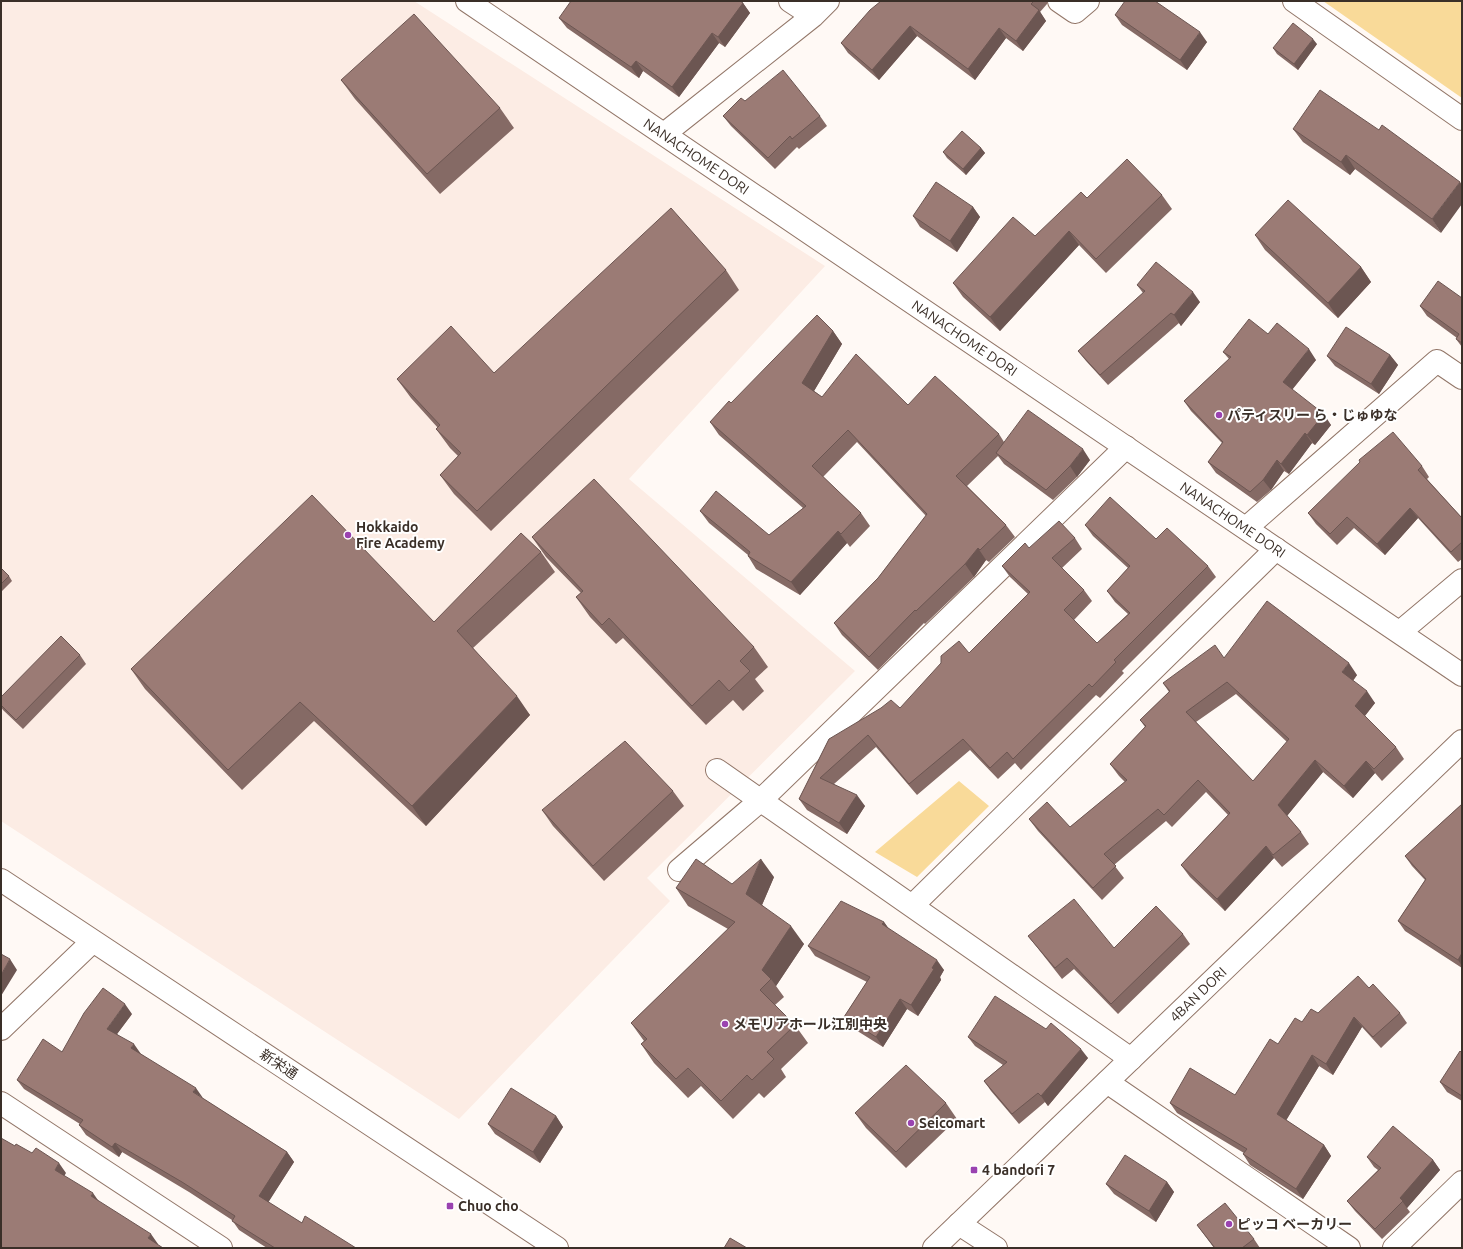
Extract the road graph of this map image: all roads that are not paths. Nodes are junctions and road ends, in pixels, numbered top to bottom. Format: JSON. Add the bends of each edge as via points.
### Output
{"nodes":[{"id":1,"x":466,"y":1,"type":"edge"},
{"id":2,"x":790,"y":1,"type":"edge"},
{"id":3,"x":1059,"y":1,"type":"edge"},
{"id":4,"x":1088,"y":1,"type":"edge"},
{"id":5,"x":1294,"y":1,"type":"edge"},
{"id":6,"x":821,"y":8,"type":"edge"},
{"id":7,"x":1462,"y":119,"type":"edge"},
{"id":8,"x":664,"y":134,"type":"junction"},
{"id":9,"x":1462,"y":378,"type":"edge"},
{"id":10,"x":1126,"y":447,"type":"junction"},
{"id":11,"x":1246,"y":528,"type":"junction"},
{"id":12,"x":1276,"y":549,"type":"junction"},
{"id":13,"x":1462,"y":580,"type":"edge"},
{"id":14,"x":1400,"y":632,"type":"junction"},
{"id":15,"x":1462,"y":675,"type":"edge"},
{"id":16,"x":1462,"y":741,"type":"edge"},
{"id":17,"x":717,"y":770,"type":"dead end"},
{"id":18,"x":760,"y":800,"type":"junction"},
{"id":19,"x":679,"y":870,"type":"dead end"},
{"id":20,"x":1,"y":880,"type":"edge"},
{"id":21,"x":913,"y":905,"type":"junction"},
{"id":22,"x":93,"y":941,"type":"junction"},
{"id":23,"x":1,"y":1029,"type":"edge"},
{"id":24,"x":1131,"y":1059,"type":"junction"},
{"id":25,"x":1107,"y":1082,"type":"junction"},
{"id":26,"x":1,"y":1103,"type":"edge"},
{"id":27,"x":1462,"y":1182,"type":"edge"},
{"id":28,"x":959,"y":1224,"type":"junction"},
{"id":29,"x":221,"y":1248,"type":"edge"},
{"id":30,"x":557,"y":1248,"type":"edge"},
{"id":31,"x":934,"y":1248,"type":"edge"},
{"id":32,"x":996,"y":1248,"type":"edge"},
{"id":33,"x":1349,"y":1248,"type":"edge"},
{"id":34,"x":1394,"y":1248,"type":"edge"}],
"edges":[{"from":1,"to":8,"type":"street","name":"NANACHOME DORI"},
{"from":2,"to":6,"type":"street"},
{"from":3,"to":4,"type":"street","via":[[1075,12]]},
{"from":5,"to":7,"type":"street"},
{"from":6,"to":8,"type":"street"},
{"from":8,"to":10,"type":"street","name":"NANACHOME DORI"},
{"from":9,"to":11,"type":"street","via":[[1437,361]]},
{"from":10,"to":11,"type":"street","name":"NANACHOME DORI"},
{"from":10,"to":18,"type":"street"},
{"from":11,"to":12,"type":"street","name":"NANACHOME DORI"},
{"from":12,"to":14,"type":"street","name":"NANACHOME DORI"},
{"from":12,"to":21,"type":"street"},
{"from":13,"to":14,"type":"street"},
{"from":14,"to":15,"type":"street","name":"NANACHOME DORI"},
{"from":16,"to":24,"type":"street","name":"4BAN DORI"},
{"from":17,"to":18,"type":"street"},
{"from":18,"to":19,"type":"street"},
{"from":18,"to":21,"type":"street"},
{"from":20,"to":22,"type":"street","name":"新栄通"},
{"from":21,"to":24,"type":"street"},
{"from":22,"to":23,"type":"street"},
{"from":22,"to":30,"type":"street","name":"新栄通"},
{"from":24,"to":25,"type":"street","name":"4BAN DORI"},
{"from":25,"to":28,"type":"street","name":"4BAN DORI"},
{"from":25,"to":33,"type":"street"},
{"from":26,"to":29,"type":"street"},
{"from":27,"to":34,"type":"street"},
{"from":28,"to":31,"type":"street","name":"4BAN DORI"},
{"from":28,"to":32,"type":"street"}]}
